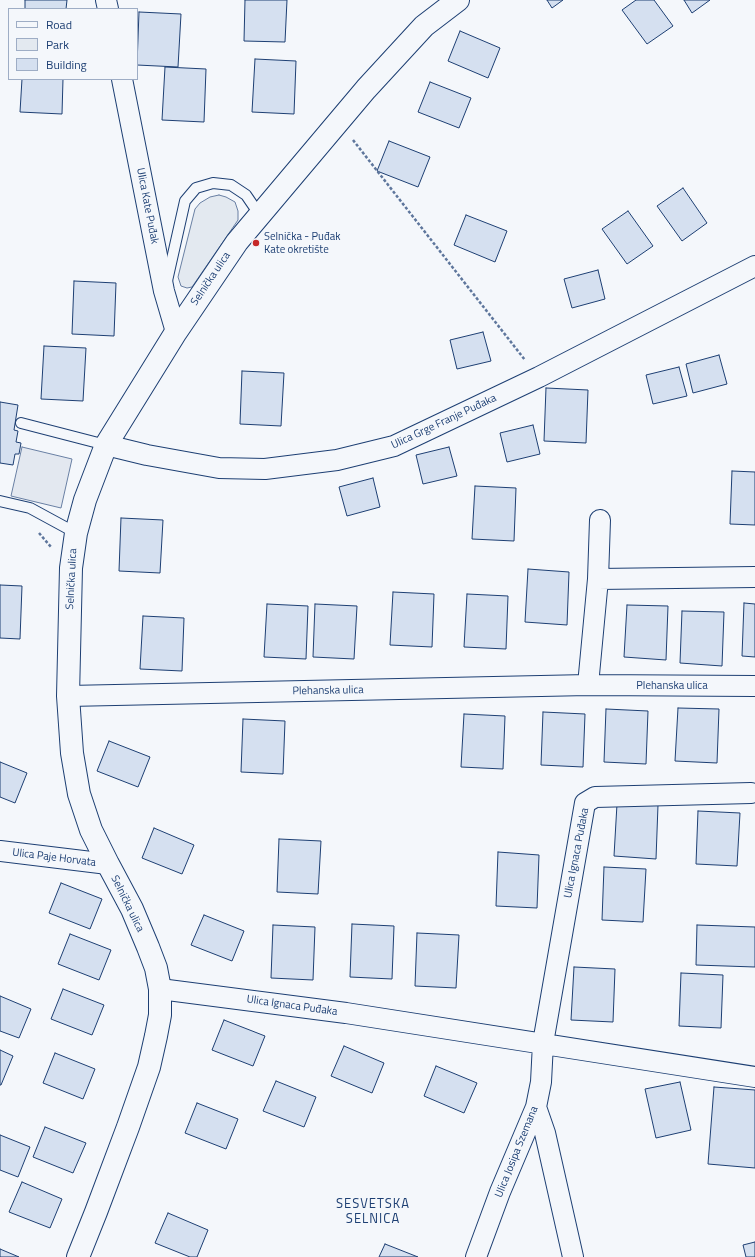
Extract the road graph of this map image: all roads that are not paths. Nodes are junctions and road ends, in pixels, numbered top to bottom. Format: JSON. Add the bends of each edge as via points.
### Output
{"nodes":[{"id":1,"x":458,"y":0,"type":"edge"},
{"id":2,"x":122,"y":80,"type":"edge"},
{"id":3,"x":259,"y":214,"type":"junction"},
{"id":4,"x":755,"y":266,"type":"edge"},
{"id":5,"x":164,"y":291,"type":"junction"},
{"id":6,"x":176,"y":332,"type":"junction"},
{"id":7,"x":21,"y":423,"type":"dead end"},
{"id":8,"x":106,"y":445,"type":"junction"},
{"id":9,"x":0,"y":501,"type":"edge"},
{"id":10,"x":600,"y":520,"type":"dead end"},
{"id":11,"x":76,"y":533,"type":"junction"},
{"id":12,"x":755,"y":576,"type":"edge"},
{"id":13,"x":598,"y":579,"type":"junction"},
{"id":14,"x":588,"y":685,"type":"junction"},
{"id":15,"x":755,"y":686,"type":"edge"},
{"id":16,"x":68,"y":696,"type":"junction"},
{"id":17,"x":751,"y":793,"type":"dead end"},
{"id":18,"x":0,"y":851,"type":"edge"},
{"id":19,"x":108,"y":864,"type":"junction"},
{"id":20,"x":160,"y":989,"type":"junction"},
{"id":21,"x":543,"y":1043,"type":"junction"},
{"id":22,"x":755,"y":1076,"type":"edge"},
{"id":23,"x":536,"y":1107,"type":"junction"},
{"id":24,"x":78,"y":1257,"type":"edge"},
{"id":25,"x":476,"y":1257,"type":"edge"},
{"id":26,"x":573,"y":1257,"type":"edge"}],
"edges":[{"from":1,"to":3,"type":"street","name":"Selnička ulica","via":[[418,31]]},
{"from":2,"to":5,"type":"street","name":"Ulica Kate Puđak"},
{"from":3,"to":5,"type":"lane","via":[[246,195],[231,185],[213,183],[196,188],[185,200]]},
{"from":3,"to":6,"type":"street","name":"Selnička ulica"},
{"from":4,"to":8,"type":"street","name":"Ulica Grge Franje Puđaka","via":[[539,377],[394,446],[337,460],[265,469],[219,468]]},
{"from":5,"to":6,"type":"street","name":"Ulica Kate Puđak"},
{"from":6,"to":8,"type":"street","name":"Selnička ulica"},
{"from":7,"to":8,"type":"lane"},
{"from":8,"to":11,"type":"street","name":"Selnička ulica","via":[[85,500]]},
{"from":9,"to":11,"type":"lane","via":[[30,508]]},
{"from":10,"to":13,"type":"street"},
{"from":11,"to":16,"type":"street","name":"Selnička ulica","via":[[71,568]]},
{"from":12,"to":13,"type":"street"},
{"from":13,"to":14,"type":"street"},
{"from":14,"to":15,"type":"street","name":"Plehanska ulica"},
{"from":14,"to":16,"type":"street","name":"Plehanska ulica"},
{"from":16,"to":19,"type":"street","name":"Selnička ulica","via":[[72,753],[79,794],[91,830]]},
{"from":17,"to":21,"type":"street","name":"Ulica Ignaca Puđaka","via":[[596,797],[585,804]]},
{"from":18,"to":19,"type":"street","name":"Ulica Paje Horvata"},
{"from":19,"to":20,"type":"street","name":"Selnička ulica","via":[[132,909],[148,947]]},
{"from":20,"to":21,"type":"street","name":"Ulica Ignaca Puđaka","via":[[346,1013]]},
{"from":20,"to":24,"type":"street","name":"Selnička ulica","via":[[160,1015],[149,1067]]},
{"from":21,"to":22,"type":"street","name":"Ulica Ignaca Puđaka"},
{"from":21,"to":23,"type":"street","name":"Ulica Josipa Szemana","via":[[541,1082]]},
{"from":23,"to":25,"type":"street","name":"Ulica Josipa Szemana"},
{"from":23,"to":26,"type":"street"}]}
